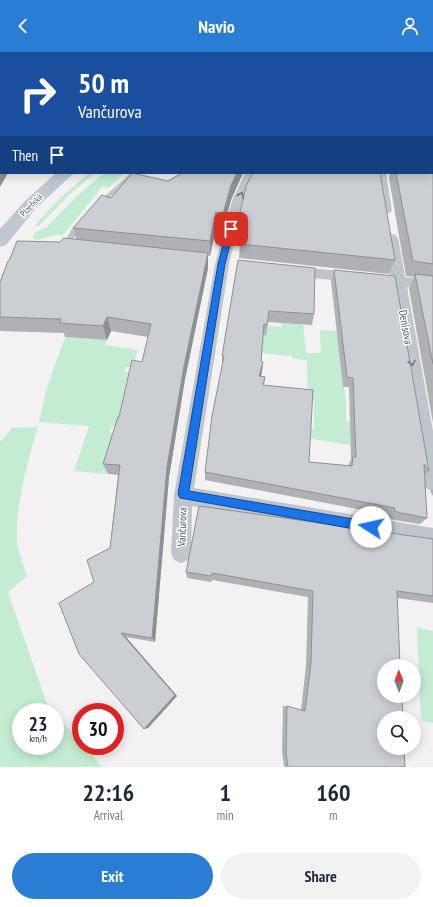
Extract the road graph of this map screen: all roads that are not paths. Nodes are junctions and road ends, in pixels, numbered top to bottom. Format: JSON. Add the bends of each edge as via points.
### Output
{"nodes":[{"id":1,"x":65,"y":174,"type":"edge"},
{"id":2,"x":134,"y":174,"type":"edge"},
{"id":3,"x":251,"y":174,"type":"edge"},
{"id":4,"x":380,"y":174,"type":"edge"},
{"id":5,"x":0,"y":241,"type":"edge"},
{"id":6,"x":66,"y":247,"type":"joint"},
{"id":7,"x":81,"y":249,"type":"edge"},
{"id":8,"x":206,"y":262,"type":"edge"},
{"id":9,"x":222,"y":264,"type":"junction"},
{"id":10,"x":237,"y":266,"type":"edge"},
{"id":11,"x":275,"y":270,"type":"edge"},
{"id":12,"x":398,"y":282,"type":"junction"},
{"id":13,"x":433,"y":285,"type":"edge"},
{"id":14,"x":433,"y":482,"type":"edge"},
{"id":15,"x":183,"y":494,"type":"junction"},
{"id":16,"x":433,"y":538,"type":"edge"},
{"id":17,"x":181,"y":553,"type":"dead end"}],
"edges":[{"from":1,"to":5,"type":"main road","name":"Plzeňská","via":[[36,200]]},
{"from":2,"to":6,"type":"lane","via":[[74,230]]},
{"from":9,"to":3,"type":"street","name":"Vančurova","one_way":true,"via":[[238,201]]},
{"from":4,"to":12,"type":"street","name":"Denisova"},
{"from":6,"to":7,"type":"street"},
{"from":8,"to":9,"type":"street"},
{"from":9,"to":10,"type":"street"},
{"from":9,"to":15,"type":"street","name":"Vančurova"},
{"from":11,"to":12,"type":"street"},
{"from":12,"to":13,"type":"street"},
{"from":12,"to":14,"type":"street","name":"Denisova","one_way":true},
{"from":15,"to":16,"type":"street"},
{"from":15,"to":17,"type":"street","name":"Vančurova"}]}
